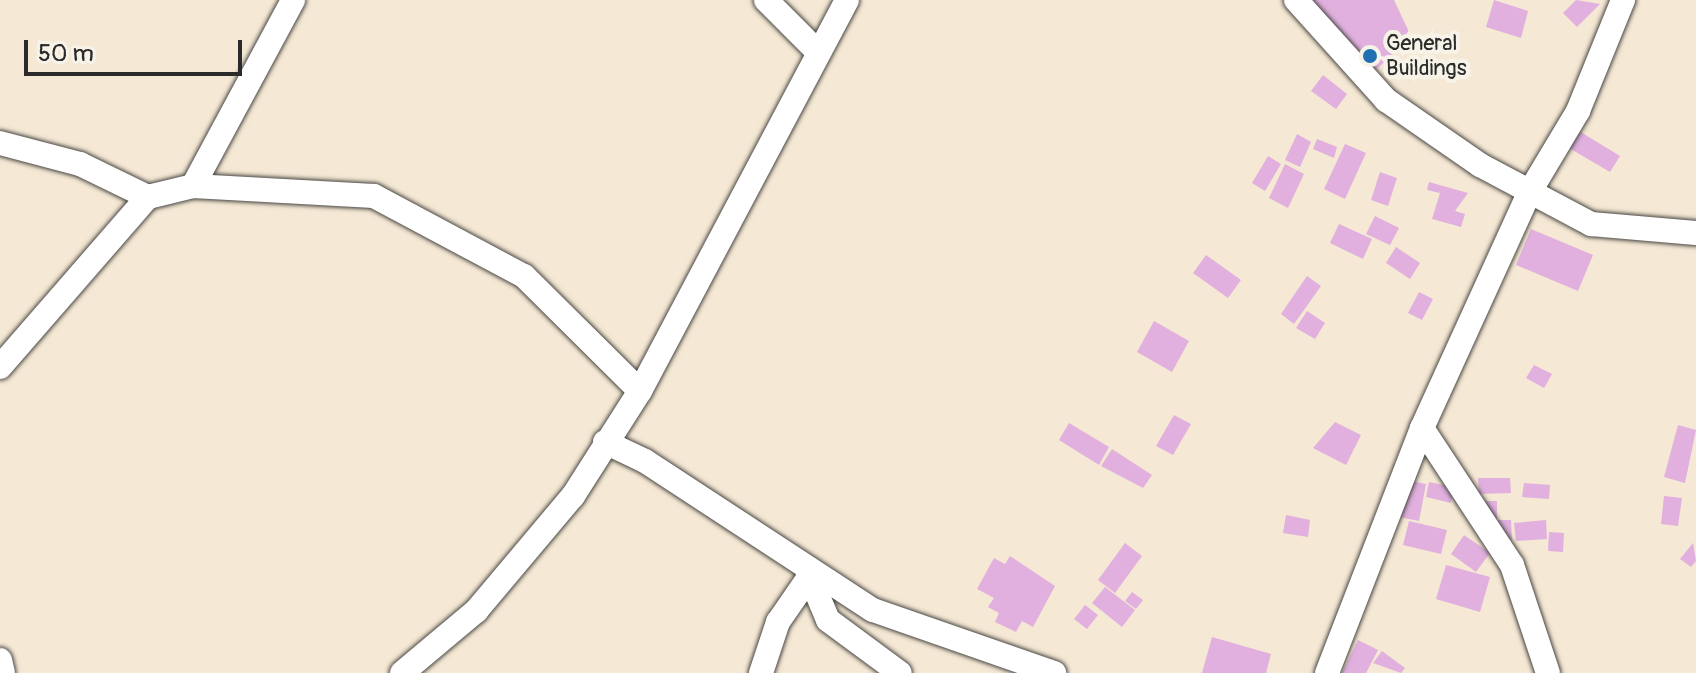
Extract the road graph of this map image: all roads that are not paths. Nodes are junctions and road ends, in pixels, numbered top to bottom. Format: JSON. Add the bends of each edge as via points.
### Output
{"nodes":[{"id":1,"x":293,"y":0,"type":"edge"},
{"id":2,"x":766,"y":0,"type":"edge"},
{"id":3,"x":847,"y":0,"type":"edge"},
{"id":4,"x":1296,"y":0,"type":"edge"},
{"id":5,"x":1623,"y":0,"type":"edge"},
{"id":6,"x":817,"y":51,"type":"junction"},
{"id":7,"x":0,"y":143,"type":"edge"},
{"id":8,"x":193,"y":186,"type":"junction"},
{"id":9,"x":1529,"y":193,"type":"junction"},
{"id":10,"x":148,"y":197,"type":"junction"},
{"id":11,"x":1696,"y":233,"type":"edge"},
{"id":12,"x":0,"y":367,"type":"edge"},
{"id":13,"x":640,"y":391,"type":"junction"},
{"id":14,"x":1422,"y":428,"type":"junction"},
{"id":15,"x":605,"y":442,"type":"junction"},
{"id":16,"x":808,"y":573,"type":"junction"},
{"id":17,"x":0,"y":660,"type":"edge"},
{"id":18,"x":3,"y":673,"type":"edge"},
{"id":19,"x":402,"y":673,"type":"edge"},
{"id":20,"x":761,"y":673,"type":"edge"},
{"id":21,"x":900,"y":673,"type":"edge"},
{"id":22,"x":1054,"y":673,"type":"edge"},
{"id":23,"x":1327,"y":673,"type":"edge"},
{"id":24,"x":1548,"y":673,"type":"edge"}],
"edges":[{"from":1,"to":8,"type":"street"},
{"from":2,"to":6,"type":"street"},
{"from":3,"to":6,"type":"street"},
{"from":4,"to":9,"type":"street","via":[[1386,100]]},
{"from":5,"to":9,"type":"street","via":[[1578,111]]},
{"from":6,"to":13,"type":"street"},
{"from":7,"to":10,"type":"street","via":[[80,164]]},
{"from":8,"to":10,"type":"street"},
{"from":8,"to":13,"type":"street","via":[[374,196],[524,276]]},
{"from":9,"to":11,"type":"street","via":[[1610,229]]},
{"from":9,"to":14,"type":"street"},
{"from":10,"to":12,"type":"street"},
{"from":13,"to":15,"type":"street"},
{"from":14,"to":23,"type":"street"},
{"from":14,"to":24,"type":"street","via":[[1512,565]]},
{"from":15,"to":16,"type":"street","via":[[645,461]]},
{"from":15,"to":19,"type":"street","via":[[532,550],[476,611]]},
{"from":16,"to":20,"type":"street","via":[[778,622]]},
{"from":16,"to":21,"type":"street","via":[[828,620]]},
{"from":16,"to":22,"type":"street","via":[[923,632]]},
{"from":17,"to":18,"type":"street"}]}
